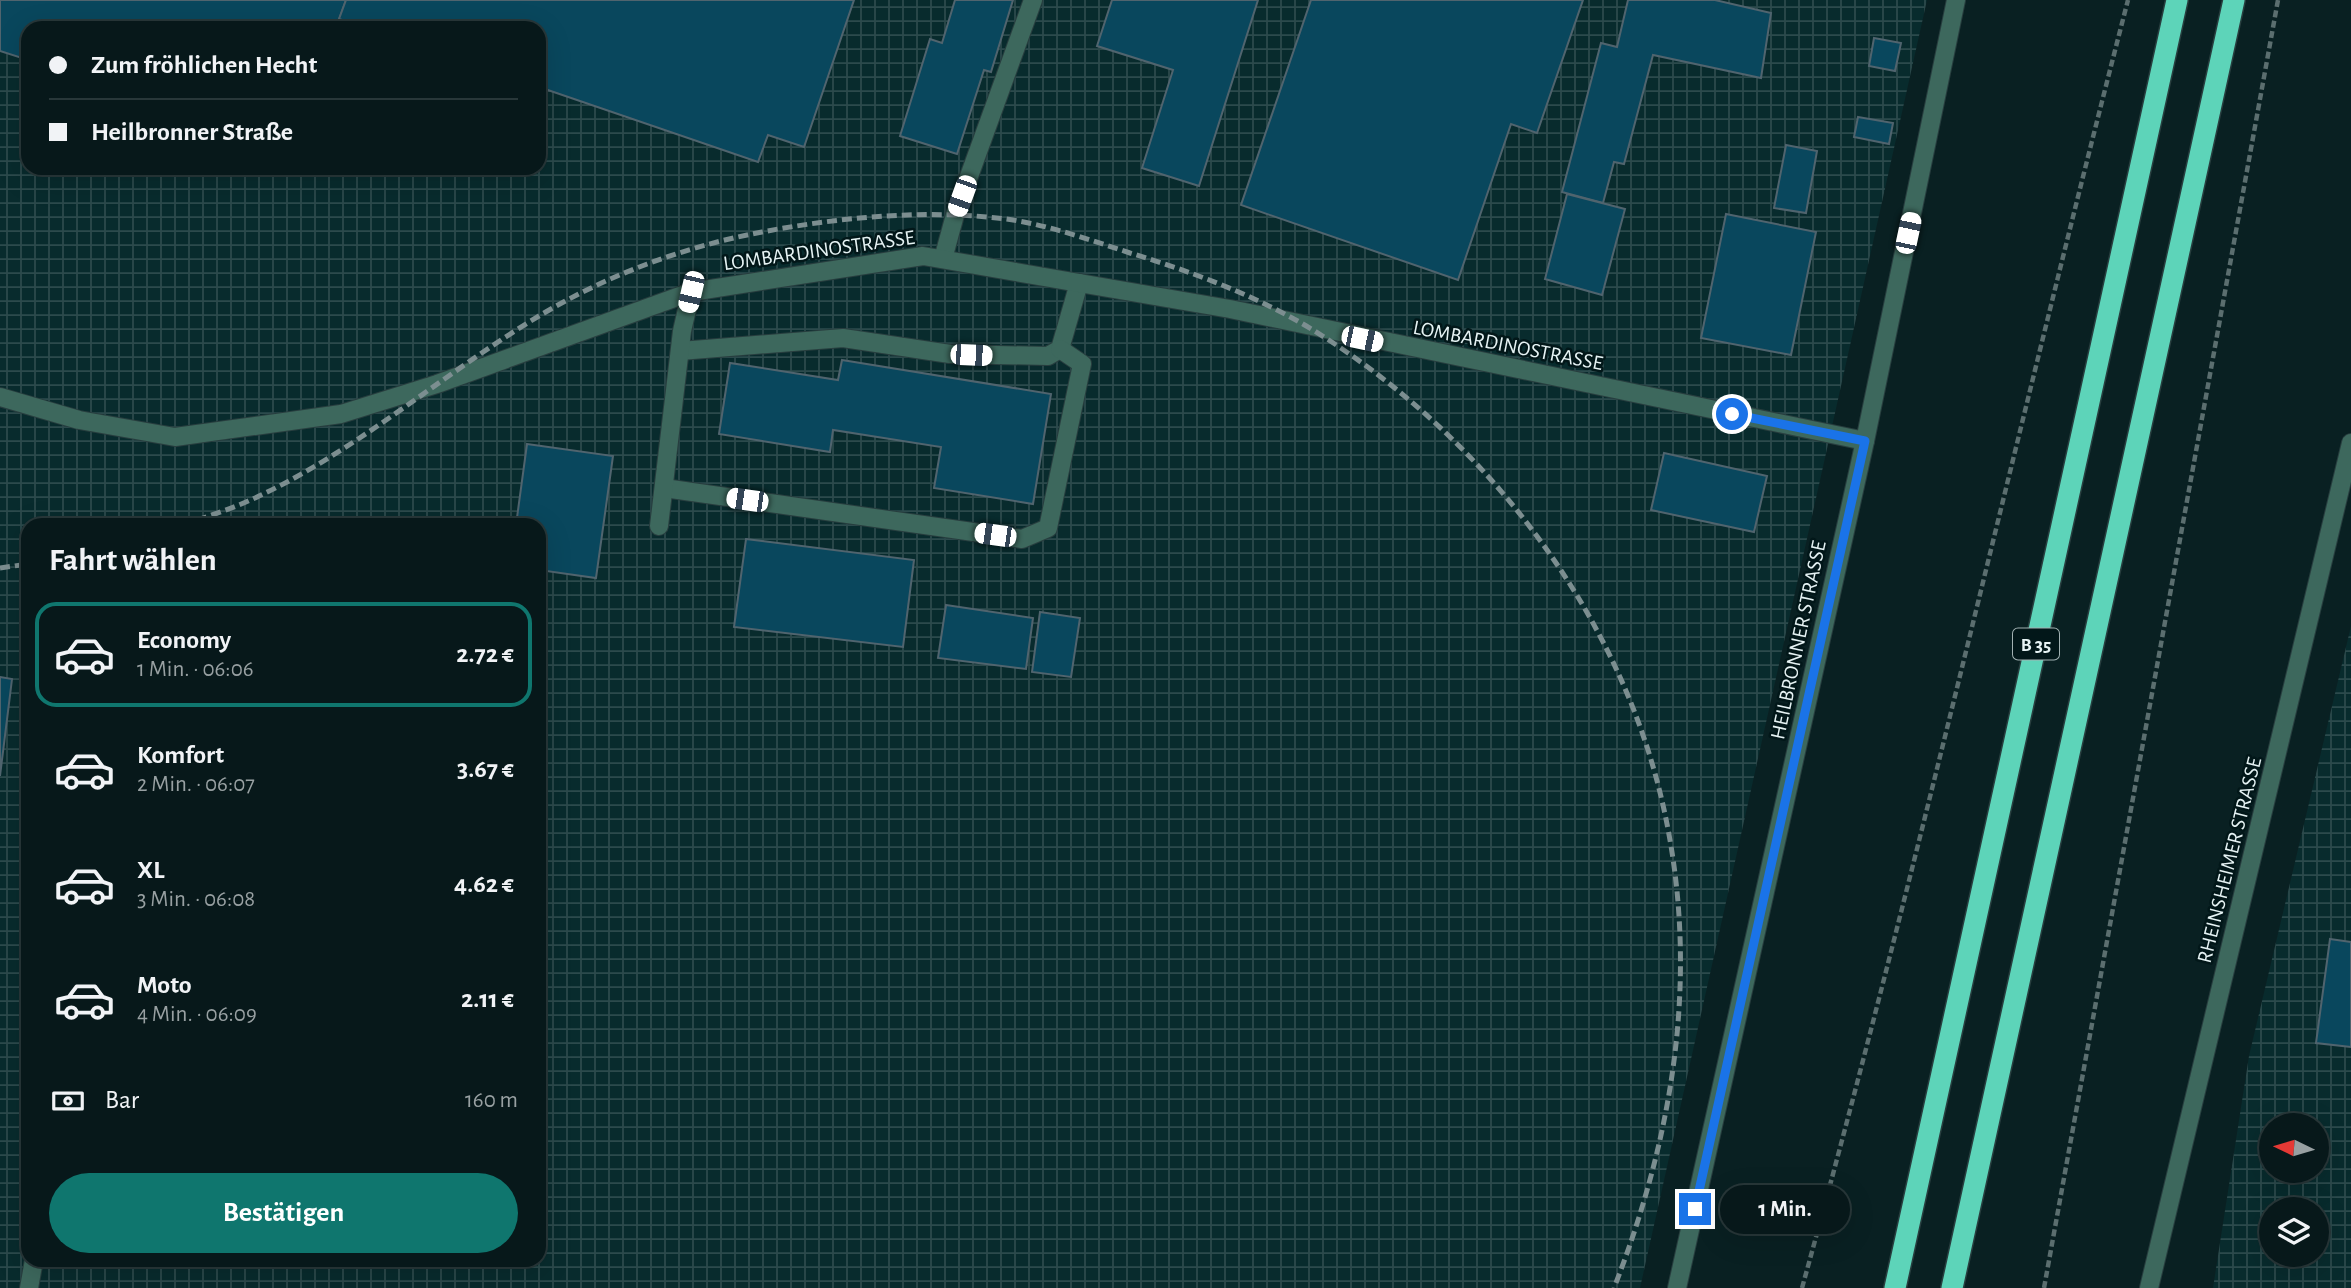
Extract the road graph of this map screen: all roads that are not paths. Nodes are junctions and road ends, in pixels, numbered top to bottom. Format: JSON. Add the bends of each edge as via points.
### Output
{"nodes":[{"id":1,"x":1032,"y":0,"type":"edge"},
{"id":2,"x":1956,"y":0,"type":"edge"},
{"id":3,"x":2177,"y":0,"type":"edge"},
{"id":4,"x":2234,"y":0,"type":"edge"},
{"id":5,"x":943,"y":259,"type":"junction"},
{"id":6,"x":1079,"y":283,"type":"junction"},
{"id":7,"x":691,"y":292,"type":"junction"},
{"id":8,"x":1060,"y":349,"type":"junction"},
{"id":9,"x":680,"y":351,"type":"junction"},
{"id":10,"x":0,"y":397,"type":"edge"},
{"id":11,"x":1865,"y":441,"type":"junction"},
{"id":12,"x":2351,"y":443,"type":"edge"},
{"id":13,"x":664,"y":488,"type":"junction"},
{"id":14,"x":659,"y":526,"type":"dead end"},
{"id":15,"x":33,"y":1267,"type":"edge"},
{"id":16,"x":29,"y":1288,"type":"edge"},
{"id":17,"x":1677,"y":1288,"type":"edge"},
{"id":18,"x":1895,"y":1288,"type":"edge"},
{"id":19,"x":1952,"y":1288,"type":"edge"},
{"id":20,"x":2149,"y":1288,"type":"edge"}],
"edges":[{"from":1,"to":5,"type":"street"},
{"from":2,"to":11,"type":"street","name":"HEILBRONNER STRASSE"},
{"from":3,"to":18,"type":"highway","number":"B 35"},
{"from":4,"to":19,"type":"highway","number":"B 35"},
{"from":5,"to":6,"type":"street","name":"LOMBARDINOSTRASSE"},
{"from":5,"to":7,"type":"street","name":"LOMBARDINOSTRASSE","via":[[923,256]]},
{"from":6,"to":8,"type":"street"},
{"from":6,"to":11,"type":"street","name":"LOMBARDINOSTRASSE","via":[[1230,309]]},
{"from":7,"to":9,"type":"street"},
{"from":7,"to":10,"type":"street","name":"LOMBARDINOSTRASSE","via":[[341,414],[175,437],[79,421]]},
{"from":8,"to":9,"type":"street","via":[[1034,358],[950,354],[843,338]]},
{"from":8,"to":13,"type":"street","via":[[1082,364],[1048,528],[1022,539]]},
{"from":9,"to":13,"type":"street"},
{"from":11,"to":17,"type":"street","name":"HEILBRONNER STRASSE"},
{"from":12,"to":20,"type":"street","name":"RHEINSHEIMER STRASSE"},
{"from":13,"to":14,"type":"street"},
{"from":15,"to":16,"type":"street"}]}
